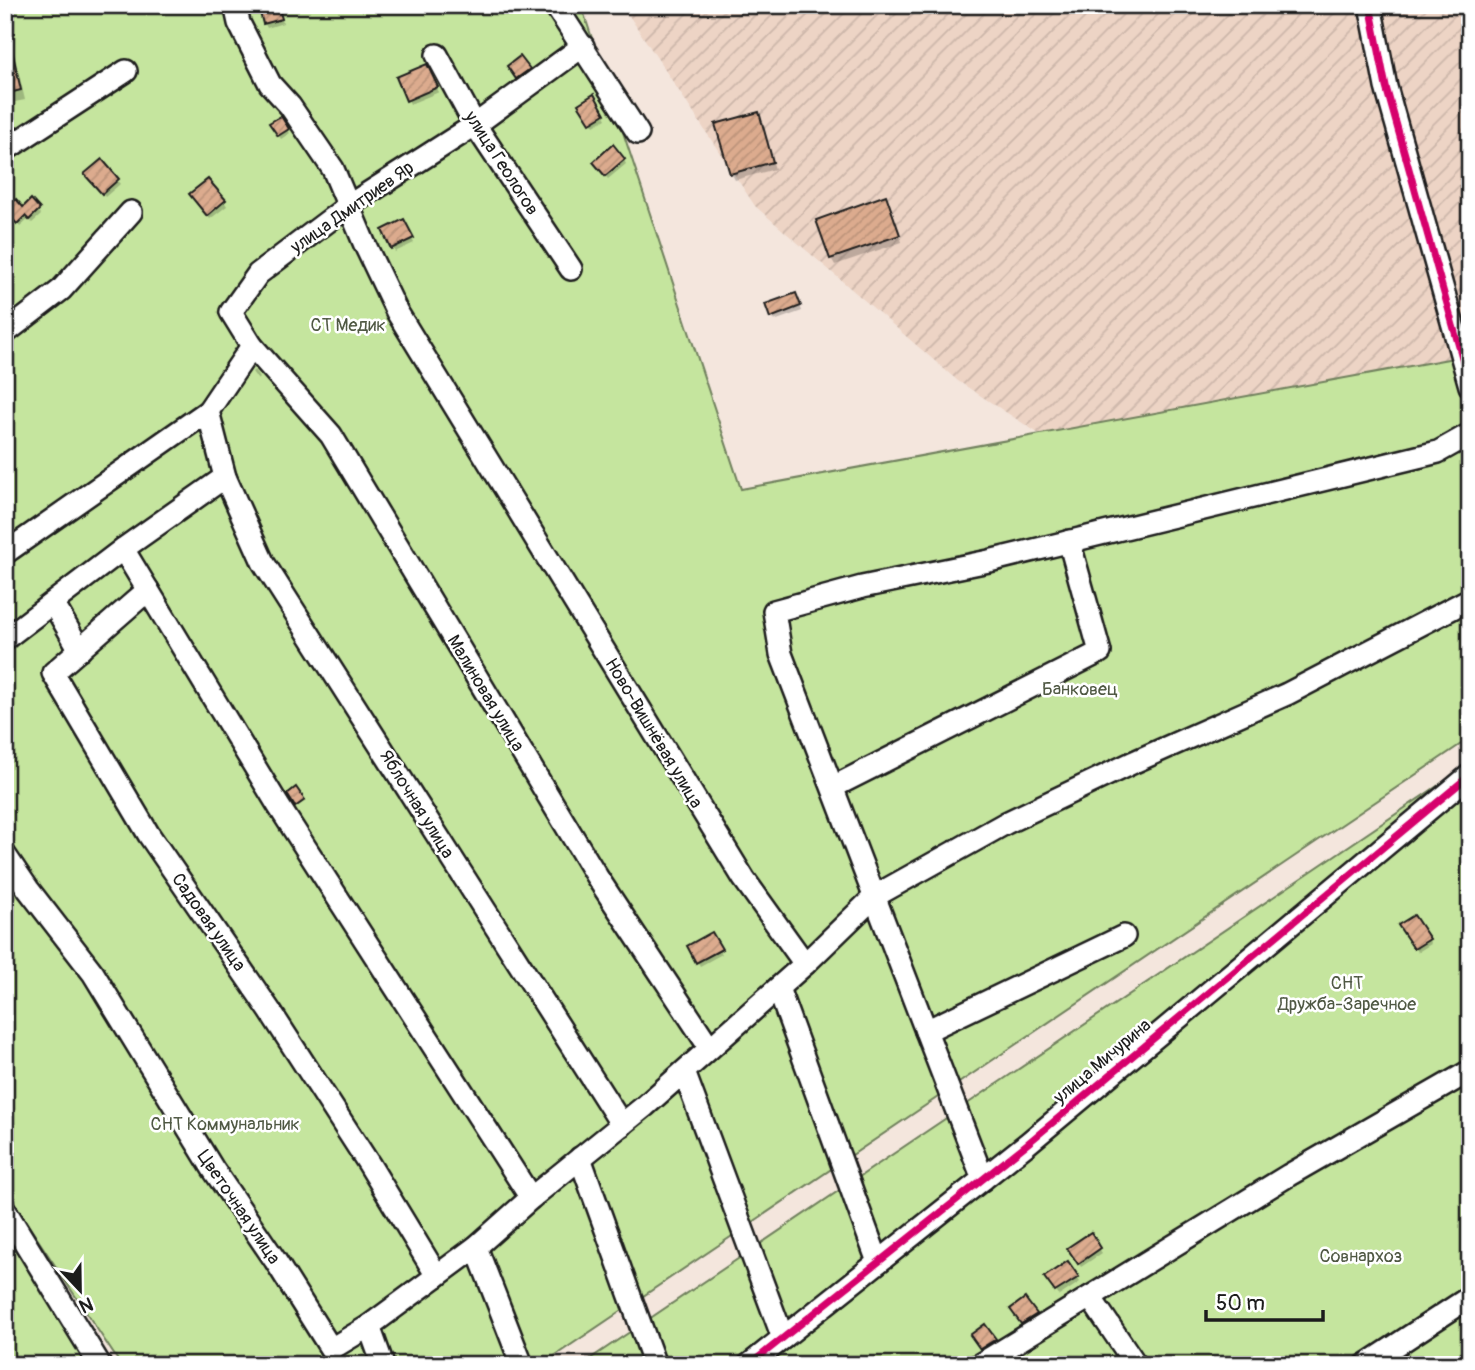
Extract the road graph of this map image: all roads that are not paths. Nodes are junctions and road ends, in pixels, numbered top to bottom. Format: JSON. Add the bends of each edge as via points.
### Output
{"nodes":[{"id":1,"x":235,"y":5,"type":"edge"},
{"id":2,"x":555,"y":5,"type":"edge"},
{"id":3,"x":1370,"y":5,"type":"edge"},
{"id":4,"x":583,"y":46,"type":"junction"},
{"id":5,"x":437,"y":55,"type":"dead end"},
{"id":6,"x":126,"y":71,"type":"dead end"},
{"id":7,"x":475,"y":125,"type":"junction"},
{"id":8,"x":638,"y":133,"type":"dead end"},
{"id":9,"x":5,"y":150,"type":"edge"},
{"id":10,"x":348,"y":206,"type":"junction"},
{"id":11,"x":131,"y":212,"type":"dead end"},
{"id":12,"x":571,"y":269,"type":"dead end"},
{"id":13,"x":5,"y":333,"type":"edge"},
{"id":14,"x":252,"y":346,"type":"junction"},
{"id":15,"x":1470,"y":386,"type":"edge"},
{"id":16,"x":208,"y":411,"type":"junction"},
{"id":17,"x":1470,"y":434,"type":"edge"},
{"id":18,"x":225,"y":477,"type":"junction"},
{"id":19,"x":1069,"y":541,"type":"junction"},
{"id":20,"x":123,"y":549,"type":"junction"},
{"id":21,"x":5,"y":553,"type":"edge"},
{"id":22,"x":148,"y":590,"type":"junction"},
{"id":23,"x":1470,"y":599,"type":"edge"},
{"id":24,"x":53,"y":603,"type":"junction"},
{"id":25,"x":5,"y":639,"type":"edge"},
{"id":26,"x":80,"y":649,"type":"junction"},
{"id":27,"x":1470,"y":775,"type":"edge"},
{"id":28,"x":833,"y":787,"type":"junction"},
{"id":29,"x":5,"y":855,"type":"edge"},
{"id":30,"x":875,"y":896,"type":"junction"},
{"id":31,"x":1124,"y":936,"type":"dead end"},
{"id":32,"x":805,"y":964,"type":"junction"},
{"id":33,"x":778,"y":988,"type":"junction"},
{"id":34,"x":926,"y":1031,"type":"junction"},
{"id":35,"x":710,"y":1048,"type":"junction"},
{"id":36,"x":1470,"y":1071,"type":"edge"},
{"id":37,"x":684,"y":1072,"type":"junction"},
{"id":38,"x":622,"y":1125,"type":"junction"},
{"id":39,"x":580,"y":1158,"type":"junction"},
{"id":40,"x":982,"y":1179,"type":"junction"},
{"id":41,"x":531,"y":1198,"type":"junction"},
{"id":42,"x":5,"y":1210,"type":"edge"},
{"id":43,"x":476,"y":1247,"type":"junction"},
{"id":44,"x":878,"y":1262,"type":"junction"},
{"id":45,"x":437,"y":1276,"type":"junction"},
{"id":46,"x":1090,"y":1297,"type":"junction"},
{"id":47,"x":1470,"y":1297,"type":"edge"},
{"id":48,"x":369,"y":1326,"type":"junction"},
{"id":49,"x":783,"y":1338,"type":"junction"},
{"id":50,"x":100,"y":1365,"type":"edge"},
{"id":51,"x":383,"y":1365,"type":"edge"},
{"id":52,"x":522,"y":1365,"type":"edge"},
{"id":53,"x":655,"y":1365,"type":"edge"},
{"id":54,"x":749,"y":1365,"type":"edge"},
{"id":55,"x":979,"y":1365,"type":"edge"},
{"id":56,"x":1136,"y":1365,"type":"edge"},
{"id":57,"x":1366,"y":1365,"type":"edge"}],
"edges":[{"from":1,"to":10,"type":"street","name":"Ново-Вишнёвая улица","via":[[239,23],[270,84],[333,169]]},
{"from":2,"to":4,"type":"street"},
{"from":3,"to":15,"type":"street","via":[[1386,87]]},
{"from":4,"to":7,"type":"street","name":"улица Дмитриев Яр"},
{"from":4,"to":8,"type":"street"},
{"from":5,"to":7,"type":"street","name":"улица Геологов"},
{"from":6,"to":9,"type":"street"},
{"from":7,"to":10,"type":"street","name":"улица Дмитриев Яр"},
{"from":7,"to":12,"type":"street","name":"улица Геологов"},
{"from":10,"to":14,"type":"street","name":"улица Дмитриев Яр","via":[[258,274],[231,312]]},
{"from":10,"to":32,"type":"street","name":"Ново-Вишнёвая улица","via":[[397,313],[744,880]]},
{"from":11,"to":13,"type":"street","via":[[61,290]]},
{"from":14,"to":16,"type":"street"},
{"from":14,"to":35,"type":"street","name":"Малиновая улица","via":[[331,435],[597,877]]},
{"from":16,"to":18,"type":"street"},
{"from":16,"to":21,"type":"street"},
{"from":17,"to":19,"type":"street","via":[[1438,452]]},
{"from":18,"to":20,"type":"street"},
{"from":18,"to":38,"type":"street","name":"Яблочная улица","via":[[263,562]]},
{"from":19,"to":28,"type":"street","via":[[1100,652]]},
{"from":19,"to":28,"type":"street","via":[[774,611],[781,654]]},
{"from":20,"to":22,"type":"street"},
{"from":20,"to":24,"type":"street"},
{"from":22,"to":26,"type":"street","name":"Садовая улица"},
{"from":22,"to":41,"type":"street","via":[[306,849]]},
{"from":23,"to":30,"type":"street","via":[[1287,694],[1006,823]]},
{"from":24,"to":25,"type":"street"},
{"from":24,"to":26,"type":"street"},
{"from":26,"to":45,"type":"street","name":"Садовая улица","via":[[52,673],[149,835],[270,1011]]},
{"from":27,"to":40,"type":"street","name":"улица Мичурина"},
{"from":28,"to":30,"type":"street"},
{"from":29,"to":48,"type":"street","name":"Цветочная улица","via":[[93,973],[331,1349]]},
{"from":30,"to":32,"type":"street"},
{"from":30,"to":34,"type":"street"},
{"from":31,"to":34,"type":"street"},
{"from":32,"to":33,"type":"street"},
{"from":33,"to":35,"type":"street"},
{"from":33,"to":44,"type":"street"},
{"from":34,"to":40,"type":"street"},
{"from":35,"to":37,"type":"street"},
{"from":36,"to":46,"type":"street"},
{"from":37,"to":38,"type":"street"},
{"from":37,"to":49,"type":"street"},
{"from":38,"to":39,"type":"street"},
{"from":39,"to":41,"type":"street"},
{"from":39,"to":53,"type":"street"},
{"from":40,"to":44,"type":"street","name":"улица Мичурина"},
{"from":41,"to":43,"type":"street"},
{"from":42,"to":50,"type":"street"},
{"from":43,"to":45,"type":"street"},
{"from":43,"to":52,"type":"street"},
{"from":44,"to":49,"type":"street","name":"улица Мичурина"},
{"from":45,"to":48,"type":"street"},
{"from":46,"to":55,"type":"street"},
{"from":46,"to":56,"type":"street"},
{"from":47,"to":57,"type":"street"},
{"from":48,"to":51,"type":"street"},
{"from":49,"to":54,"type":"street","name":"улица Мичурина"}]}
